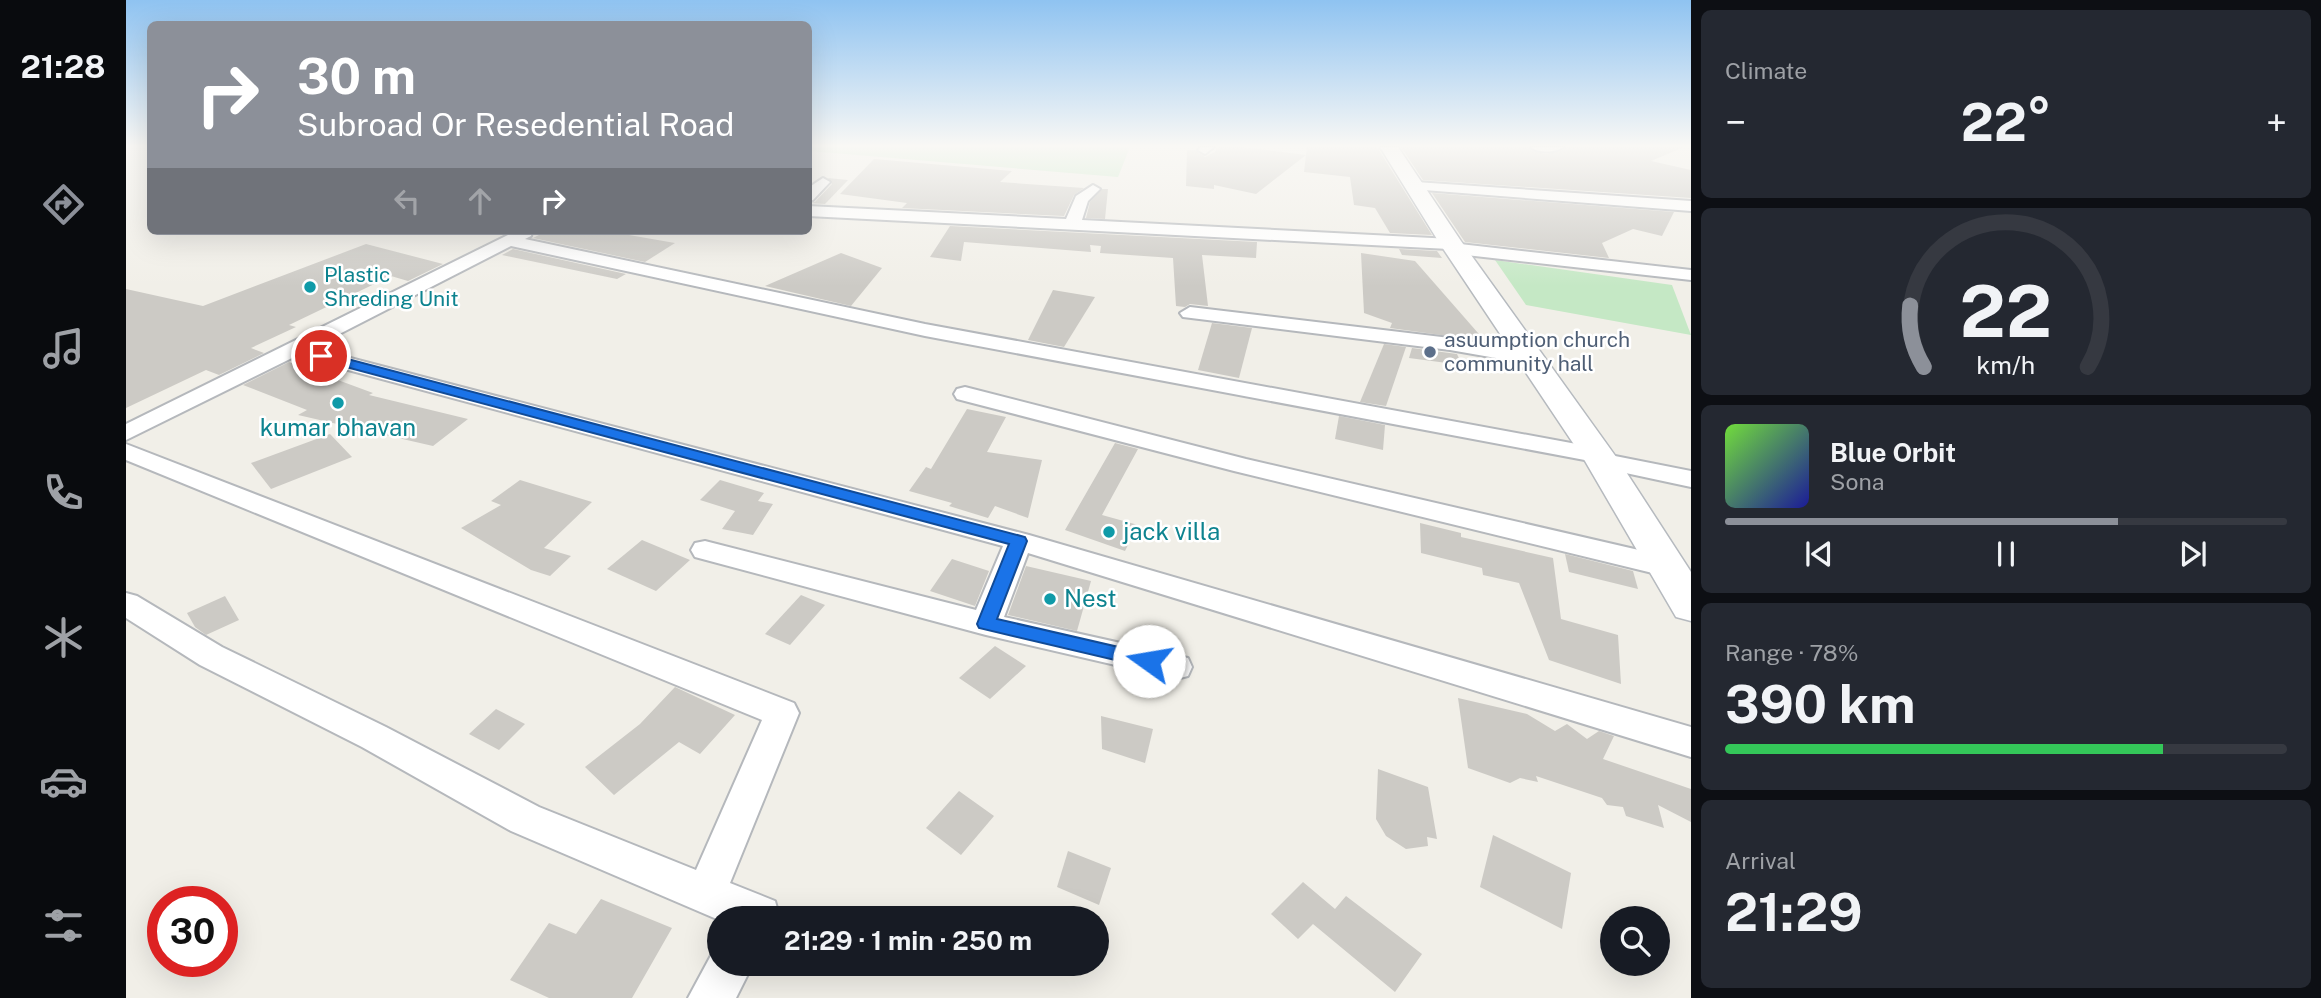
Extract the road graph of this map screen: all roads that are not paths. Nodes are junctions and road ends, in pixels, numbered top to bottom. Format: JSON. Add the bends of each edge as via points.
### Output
{"nodes":[{"id":1,"x":1088,"y":194,"type":"edge"},
{"id":2,"x":1421,"y":194,"type":"edge"},
{"id":3,"x":1520,"y":194,"type":"edge"},
{"id":4,"x":1691,"y":206,"type":"edge"},
{"id":5,"x":812,"y":211,"type":"edge"},
{"id":6,"x":1073,"y":223,"type":"junction"},
{"id":7,"x":522,"y":235,"type":"edge"},
{"id":8,"x":510,"y":241,"type":"junction"},
{"id":9,"x":1454,"y":247,"type":"junction"},
{"id":10,"x":1691,"y":275,"type":"edge"},
{"id":11,"x":1190,"y":313,"type":"dead end"},
{"id":12,"x":294,"y":349,"type":"junction"},
{"id":13,"x":1531,"y":358,"type":"junction"},
{"id":14,"x":965,"y":394,"type":"dead end"},
{"id":15,"x":126,"y":433,"type":"edge"},
{"id":16,"x":126,"y":450,"type":"edge"},
{"id":17,"x":1600,"y":458,"type":"junction"},
{"id":18,"x":1691,"y":479,"type":"edge"},
{"id":19,"x":1019,"y":541,"type":"junction"},
{"id":20,"x":705,"y":550,"type":"dead end"},
{"id":21,"x":1669,"y":567,"type":"junction"},
{"id":22,"x":126,"y":604,"type":"edge"},
{"id":23,"x":1691,"y":606,"type":"edge"},
{"id":24,"x":986,"y":624,"type":"junction"},
{"id":25,"x":1175,"y":667,"type":"dead end"},
{"id":26,"x":1691,"y":742,"type":"edge"},
{"id":27,"x":706,"y":894,"type":"junction"},
{"id":28,"x":735,"y":906,"type":"edge"},
{"id":29,"x":724,"y":976,"type":"edge"},
{"id":30,"x":711,"y":998,"type":"edge"}],
"edges":[{"from":1,"to":6,"type":"street"},
{"from":2,"to":9,"type":"main road"},
{"from":3,"to":4,"type":"street"},
{"from":5,"to":6,"type":"street"},
{"from":6,"to":9,"type":"street"},
{"from":7,"to":8,"type":"street"},
{"from":8,"to":12,"type":"street"},
{"from":8,"to":17,"type":"street","via":[[925,330]]},
{"from":9,"to":10,"type":"street"},
{"from":9,"to":13,"type":"main road"},
{"from":11,"to":13,"type":"street"},
{"from":12,"to":15,"type":"street"},
{"from":12,"to":19,"type":"street"},
{"from":13,"to":17,"type":"main road"},
{"from":14,"to":21,"type":"street"},
{"from":16,"to":27,"type":"street","via":[[782,713]]},
{"from":17,"to":18,"type":"street"},
{"from":17,"to":21,"type":"main road"},
{"from":19,"to":24,"type":"street"},
{"from":19,"to":26,"type":"street"},
{"from":20,"to":24,"type":"street"},
{"from":21,"to":23,"type":"main road"},
{"from":22,"to":27,"type":"street","via":[[211,656],[525,819]]},
{"from":24,"to":25,"type":"street"},
{"from":27,"to":28,"type":"street"},
{"from":29,"to":30,"type":"street"}]}
